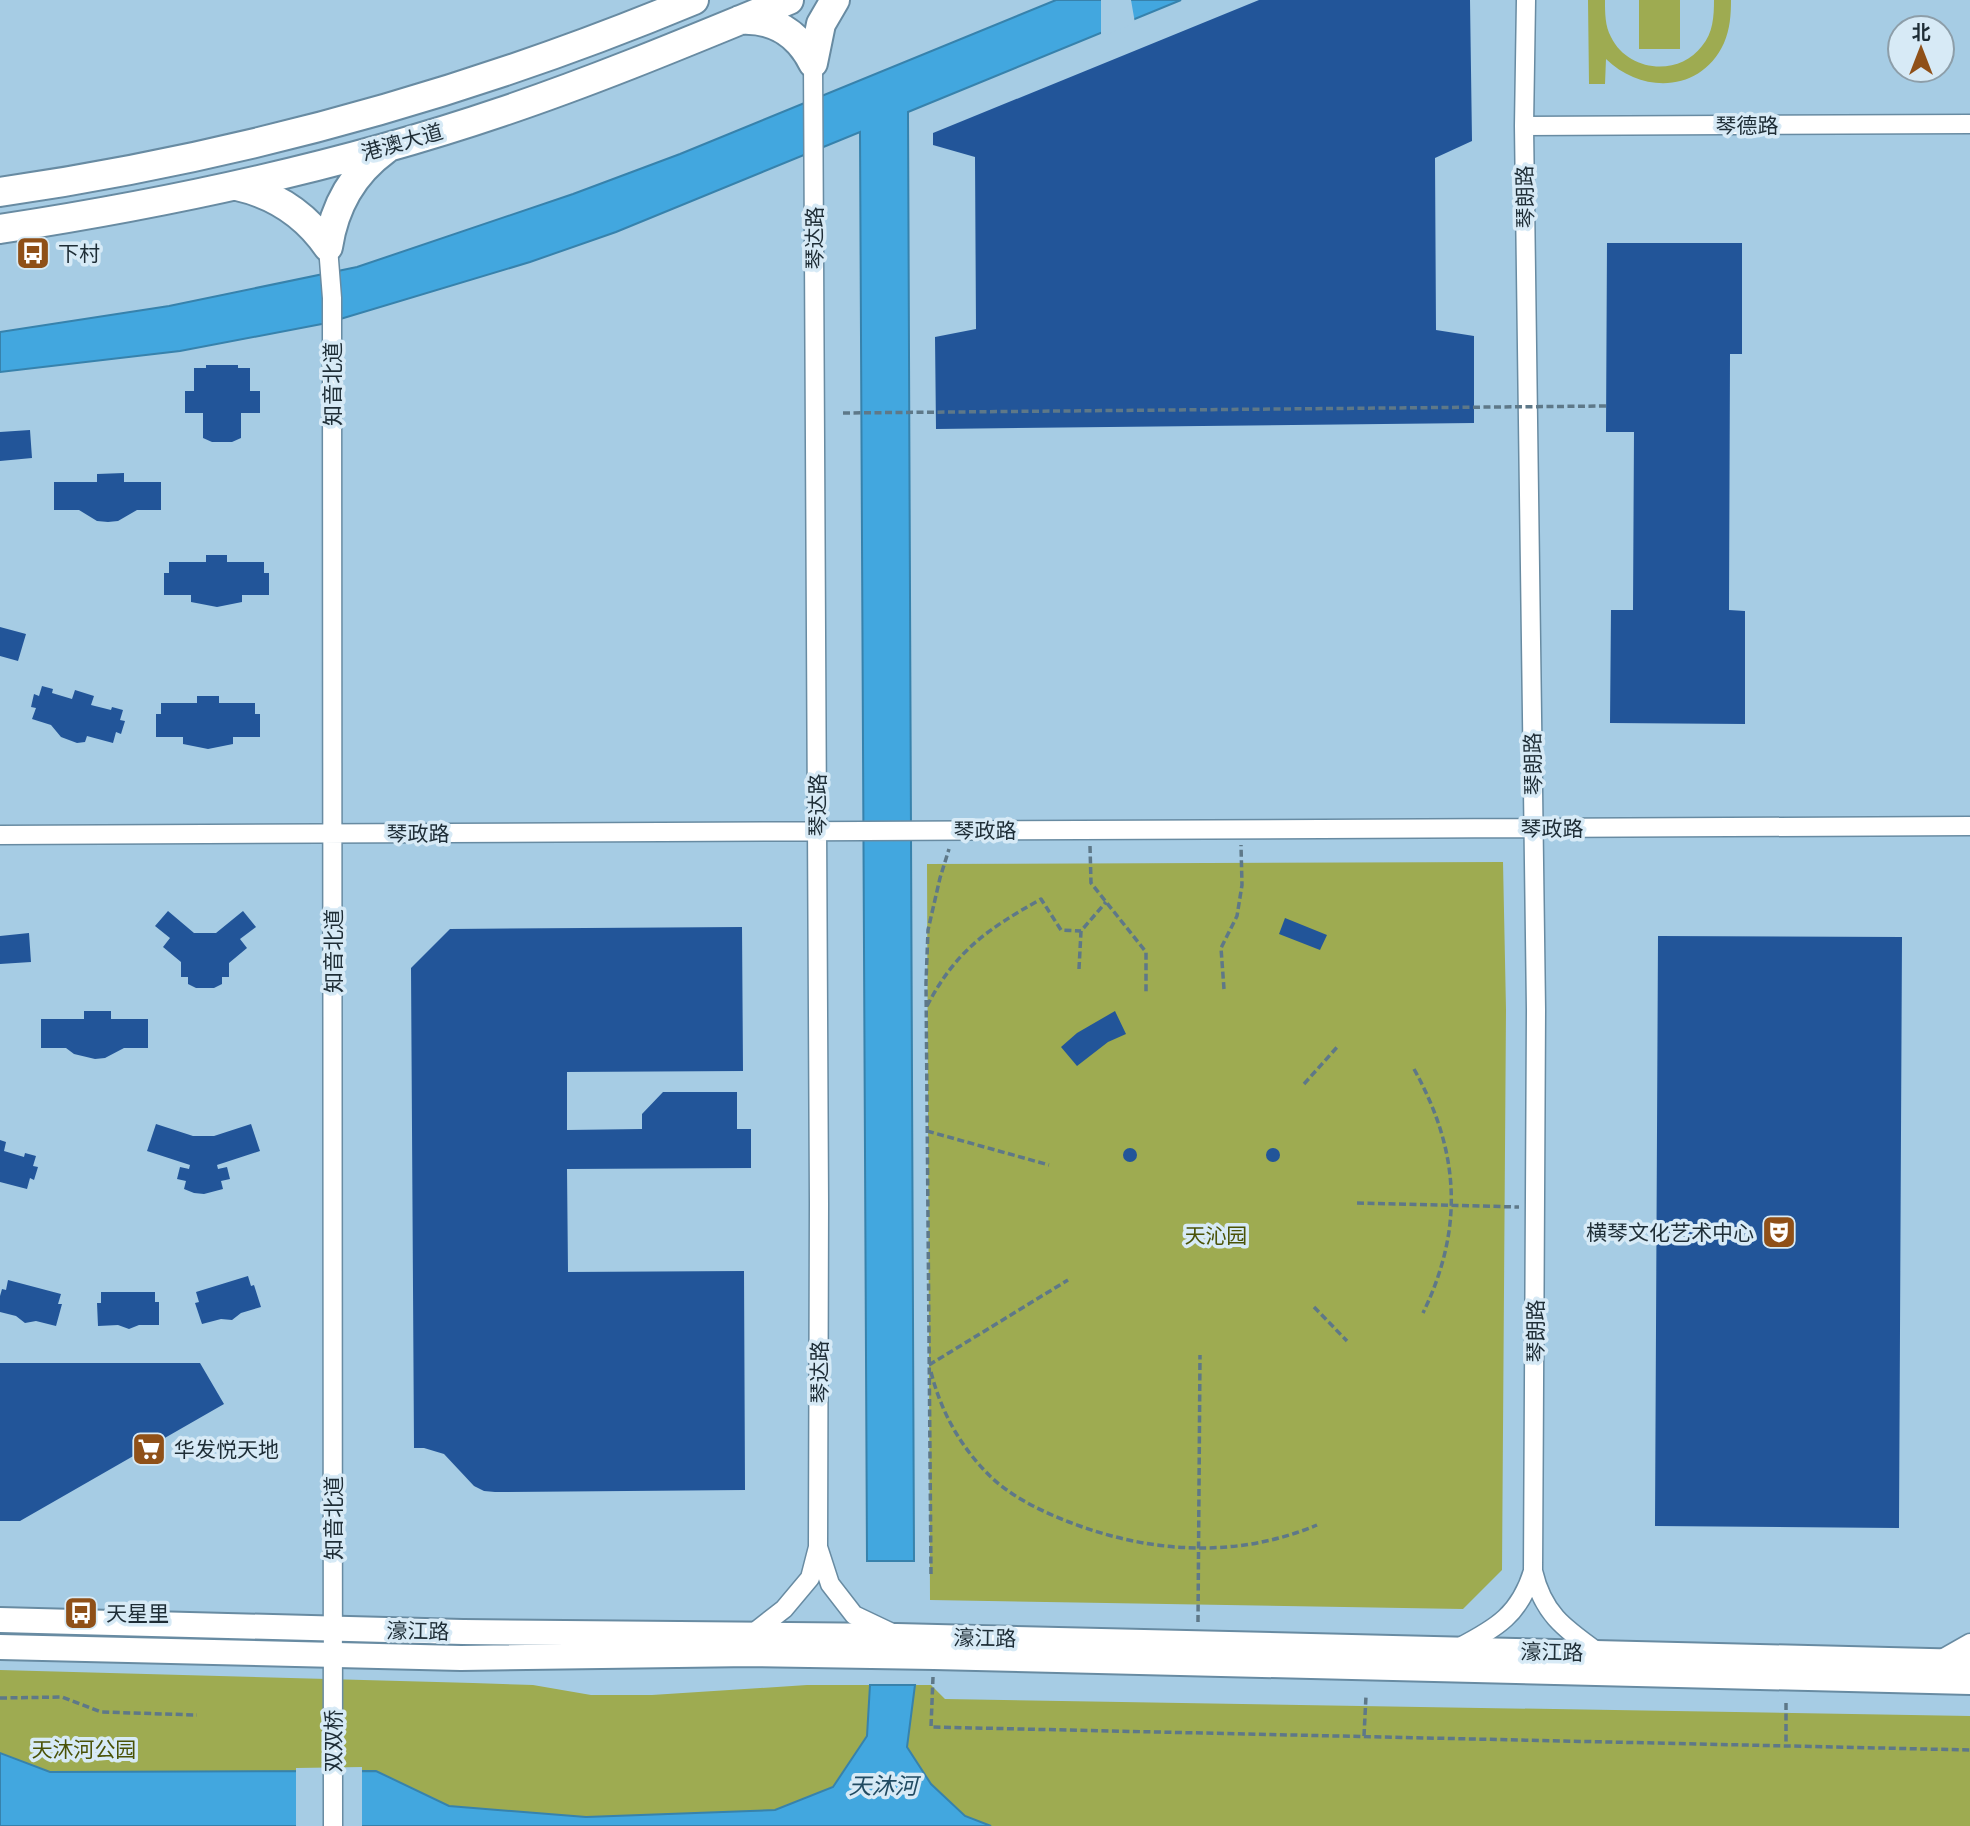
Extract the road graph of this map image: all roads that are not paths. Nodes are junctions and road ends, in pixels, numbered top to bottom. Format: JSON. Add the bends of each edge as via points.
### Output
{"nodes":[{"id":1,"x":694,"y":0,"type":"edge"},
{"id":2,"x":789,"y":0,"type":"edge"},
{"id":3,"x":835,"y":0,"type":"edge"},
{"id":4,"x":1525,"y":0,"type":"edge"},
{"id":5,"x":739,"y":20,"type":"junction"},
{"id":6,"x":813,"y":63,"type":"junction"},
{"id":7,"x":1970,"y":124,"type":"edge"},
{"id":8,"x":1524,"y":126,"type":"junction"},
{"id":9,"x":390,"y":146,"type":"junction"},
{"id":10,"x":235,"y":186,"type":"junction"},
{"id":11,"x":0,"y":192,"type":"edge"},
{"id":12,"x":0,"y":229,"type":"edge"},
{"id":13,"x":328,"y":247,"type":"junction"},
{"id":14,"x":1970,"y":826,"type":"edge"},
{"id":15,"x":1534,"y":828,"type":"junction"},
{"id":16,"x":817,"y":831,"type":"junction"},
{"id":17,"x":333,"y":833,"type":"junction"},
{"id":18,"x":0,"y":835,"type":"edge"},
{"id":19,"x":818,"y":1547,"type":"junction"},
{"id":20,"x":1533,"y":1571,"type":"junction"},
{"id":21,"x":0,"y":1620,"type":"edge"},
{"id":22,"x":333,"y":1629,"type":"junction"},
{"id":23,"x":752,"y":1634,"type":"junction"},
{"id":24,"x":897,"y":1636,"type":"junction"},
{"id":25,"x":1970,"y":1643,"type":"edge"},
{"id":26,"x":0,"y":1647,"type":"edge"},
{"id":27,"x":1455,"y":1649,"type":"junction"},
{"id":28,"x":1600,"y":1653,"type":"junction"},
{"id":29,"x":333,"y":1655,"type":"junction"},
{"id":30,"x":1936,"y":1661,"type":"junction"},
{"id":31,"x":1970,"y":1662,"type":"edge"},
{"id":32,"x":1970,"y":1682,"type":"edge"},
{"id":33,"x":333,"y":1826,"type":"edge"}],
"edges":[{"from":1,"to":11,"type":"main road","name":"港澳大道","via":[[558,54],[346,121],[155,166]]},
{"from":2,"to":5,"type":"main road","name":"港澳大道"},
{"from":3,"to":6,"type":"main road","via":[[816,37]]},
{"from":4,"to":8,"type":"street","name":"琴朗路"},
{"from":5,"to":6,"type":"main road","via":[[765,21],[788,31]]},
{"from":5,"to":9,"type":"main road","name":"港澳大道","via":[[570,88]]},
{"from":6,"to":16,"type":"street","name":"琴达路"},
{"from":7,"to":8,"type":"street","name":"琴德路"},
{"from":8,"to":15,"type":"street","name":"琴朗路"},
{"from":9,"to":10,"type":"main road","name":"港澳大道"},
{"from":9,"to":13,"type":"main road","via":[[363,169],[348,190],[336,213]]},
{"from":10,"to":12,"type":"main road","name":"港澳大道"},
{"from":10,"to":13,"type":"main road","via":[[267,194],[295,211]]},
{"from":13,"to":17,"type":"street","name":"知音北道"},
{"from":14,"to":15,"type":"street","name":"琴政路"},
{"from":15,"to":16,"type":"street","name":"琴政路"},
{"from":15,"to":20,"type":"street","name":"琴朗路"},
{"from":16,"to":17,"type":"street","name":"琴政路"},
{"from":16,"to":19,"type":"street","name":"琴达路"},
{"from":17,"to":18,"type":"street","name":"琴政路"},
{"from":17,"to":22,"type":"street","name":"知音北道"},
{"from":19,"to":23,"type":"street","via":[[810,1578],[784,1609]]},
{"from":19,"to":24,"type":"street","via":[[830,1584],[854,1615]]},
{"from":20,"to":27,"type":"street","via":[[1513,1611],[1490,1631]]},
{"from":20,"to":28,"type":"street","via":[[1541,1598],[1557,1621]]},
{"from":21,"to":22,"type":"main road","name":"濠江路"},
{"from":22,"to":23,"type":"main road","name":"濠江路"},
{"from":22,"to":29,"type":"street","name":"知音北道"},
{"from":23,"to":24,"type":"main road","name":"濠江路"},
{"from":24,"to":27,"type":"main road","name":"濠江路"},
{"from":25,"to":30,"type":"street"},
{"from":26,"to":29,"type":"main road","name":"濠江路"},
{"from":27,"to":28,"type":"main road","name":"濠江路"},
{"from":28,"to":30,"type":"main road","name":"濠江路"},
{"from":29,"to":32,"type":"main road","name":"濠江路","via":[[934,1657]]},
{"from":29,"to":33,"type":"street","name":"双双桥"},
{"from":30,"to":31,"type":"main road","name":"濠江路"}]}
